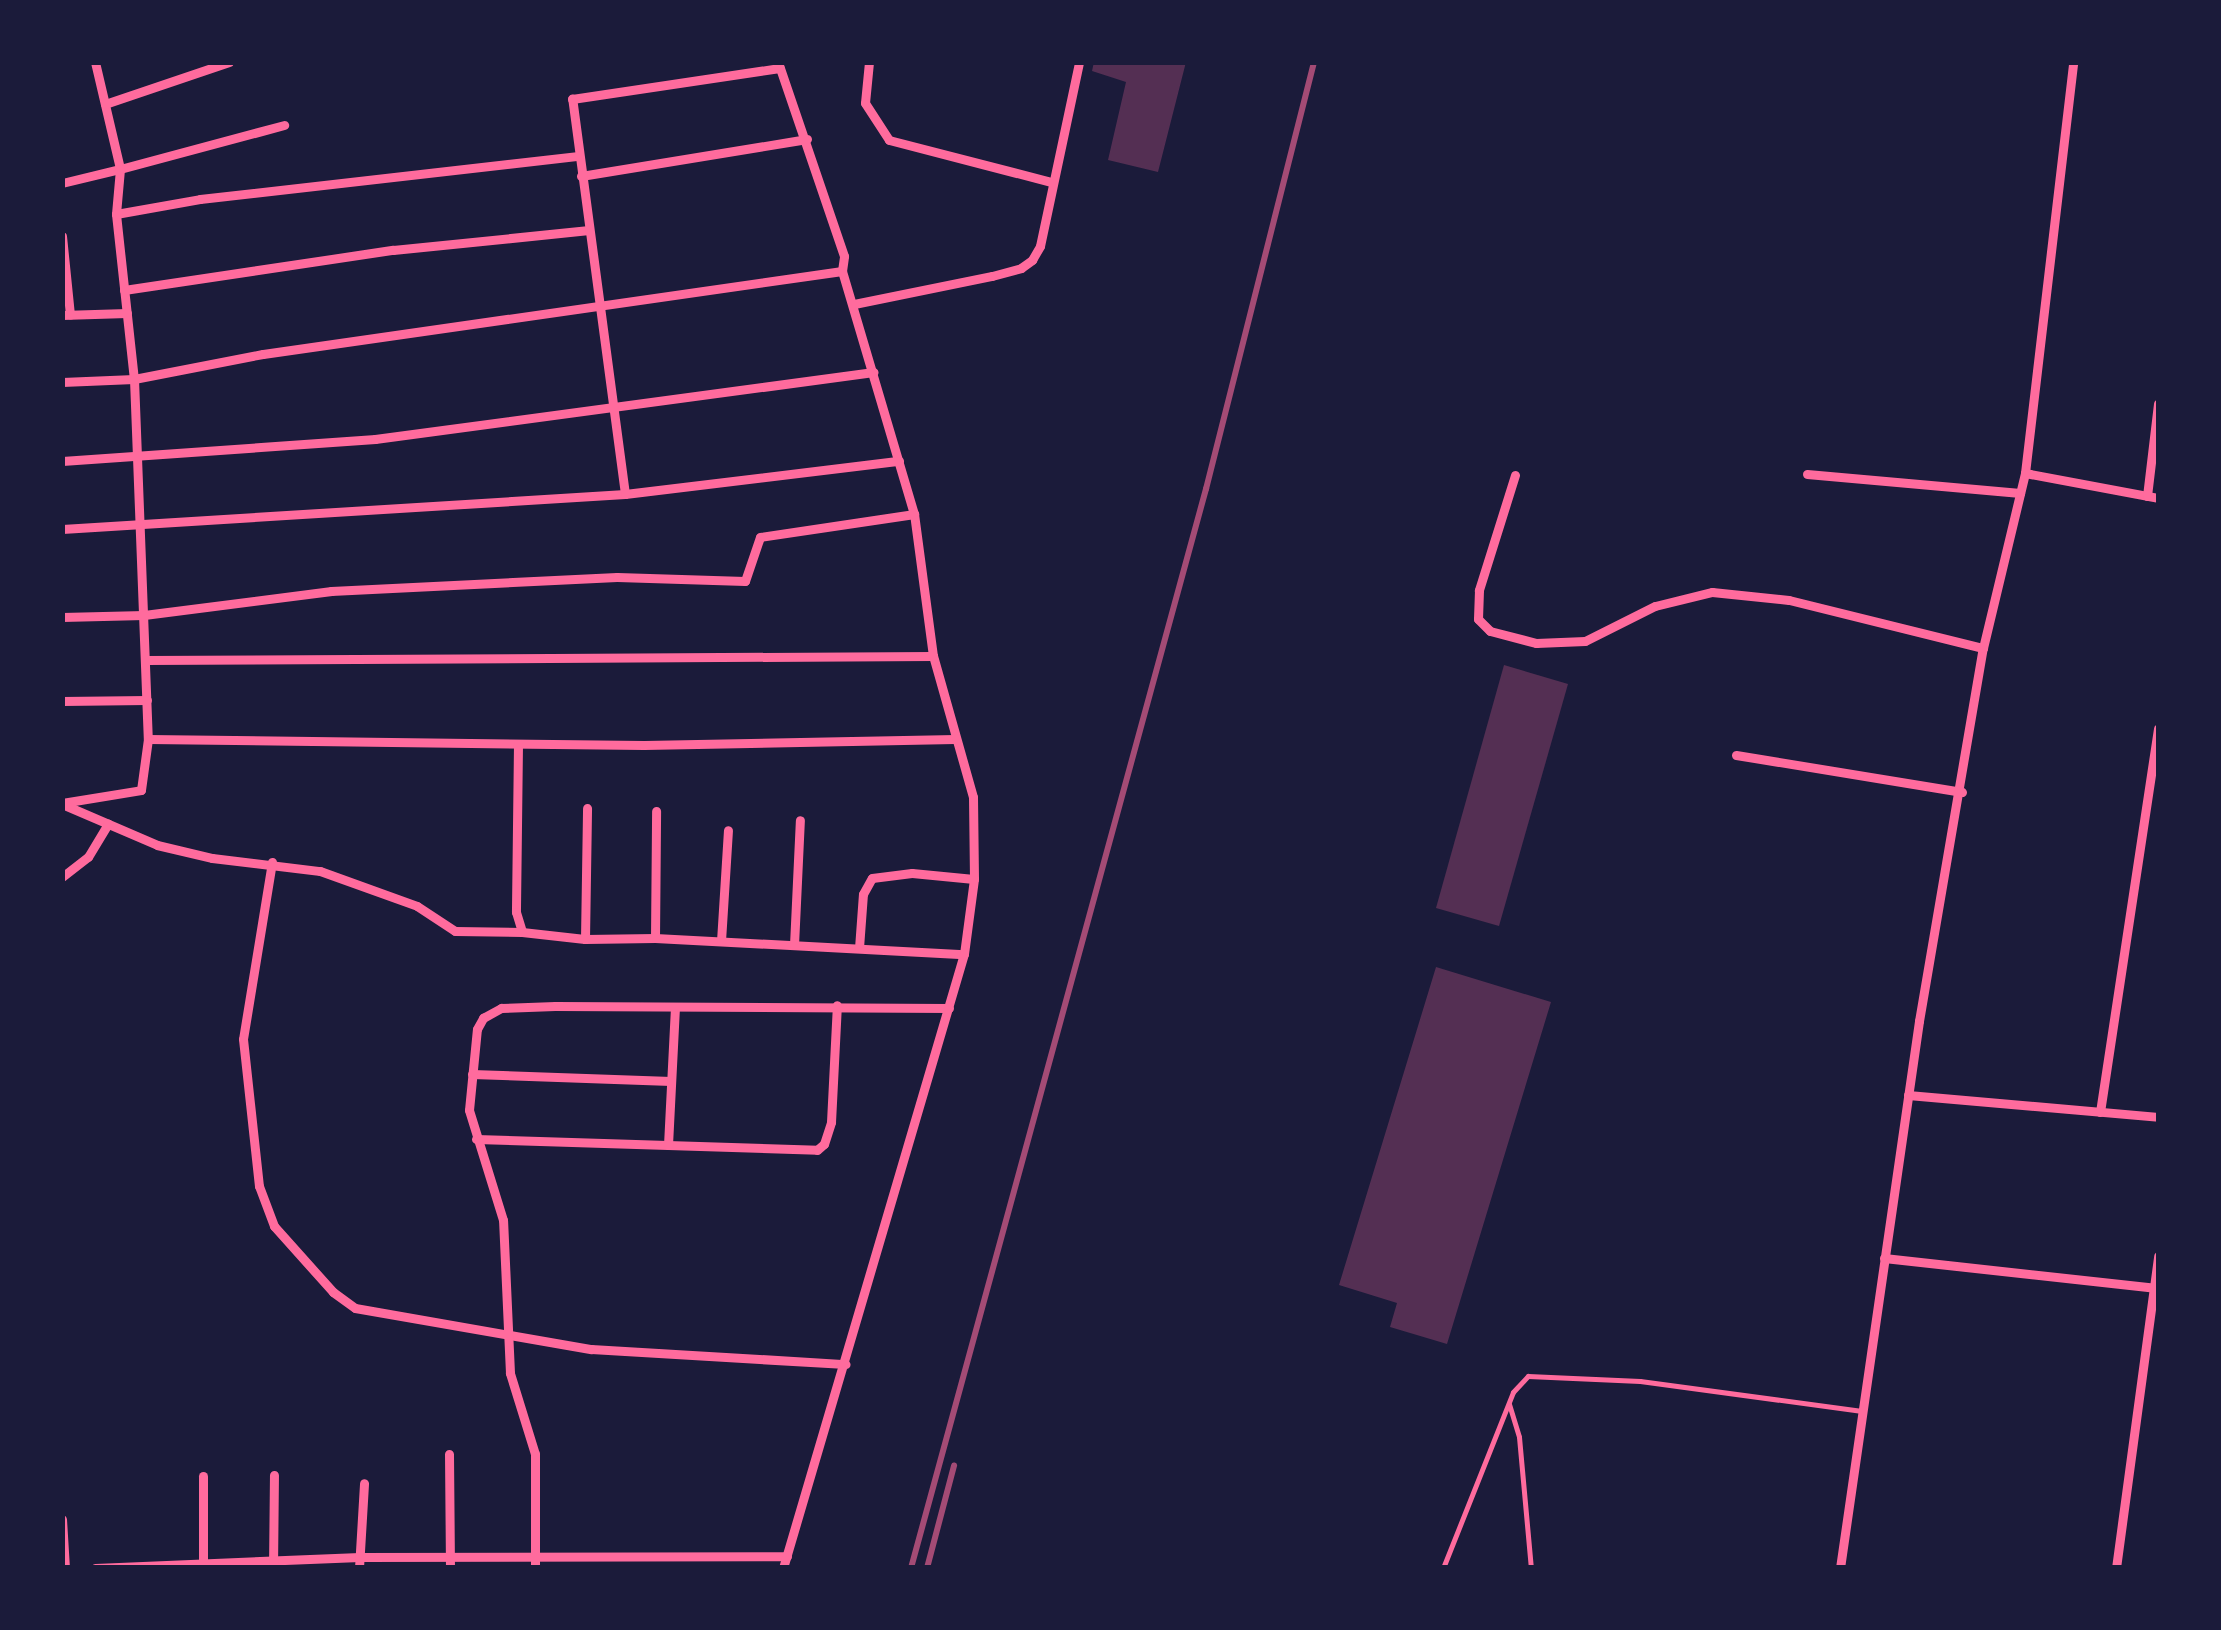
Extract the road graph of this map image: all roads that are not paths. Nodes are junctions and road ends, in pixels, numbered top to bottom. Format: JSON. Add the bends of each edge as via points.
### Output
{"nodes":[{"id":1,"x":96,"y":62,"type":"edge"},
{"id":2,"x":229,"y":62,"type":"edge"},
{"id":3,"x":869,"y":62,"type":"edge"},
{"id":4,"x":1079,"y":62,"type":"edge"},
{"id":5,"x":2073,"y":62,"type":"edge"},
{"id":6,"x":779,"y":66,"type":"edge"},
{"id":7,"x":104,"y":104,"type":"junction"},
{"id":8,"x":284,"y":125,"type":"dead end"},
{"id":9,"x":807,"y":139,"type":"junction"},
{"id":10,"x":578,"y":156,"type":"junction"},
{"id":11,"x":120,"y":169,"type":"junction"},
{"id":12,"x":581,"y":176,"type":"junction"},
{"id":13,"x":1051,"y":182,"type":"junction"},
{"id":14,"x":62,"y":183,"type":"edge"},
{"id":15,"x":116,"y":214,"type":"junction"},
{"id":16,"x":588,"y":230,"type":"junction"},
{"id":17,"x":62,"y":236,"type":"edge"},
{"id":18,"x":842,"y":271,"type":"junction"},
{"id":19,"x":124,"y":290,"type":"junction"},
{"id":20,"x":854,"y":304,"type":"junction"},
{"id":21,"x":599,"y":305,"type":"junction"},
{"id":22,"x":127,"y":312,"type":"junction"},
{"id":23,"x":66,"y":315,"type":"edge"},
{"id":24,"x":874,"y":372,"type":"junction"},
{"id":25,"x":134,"y":378,"type":"junction"},
{"id":26,"x":62,"y":382,"type":"edge"},
{"id":27,"x":2158,"y":404,"type":"edge"},
{"id":28,"x":614,"y":408,"type":"junction"},
{"id":29,"x":137,"y":457,"type":"junction"},
{"id":30,"x":62,"y":461,"type":"edge"},
{"id":31,"x":899,"y":461,"type":"junction"},
{"id":32,"x":2025,"y":473,"type":"junction"},
{"id":33,"x":1806,"y":474,"type":"dead end"},
{"id":34,"x":1515,"y":475,"type":"dead end"},
{"id":35,"x":2020,"y":493,"type":"junction"},
{"id":36,"x":625,"y":494,"type":"junction"},
{"id":37,"x":2146,"y":496,"type":"junction"},
{"id":38,"x":2158,"y":498,"type":"edge"},
{"id":39,"x":914,"y":514,"type":"junction"},
{"id":40,"x":140,"y":526,"type":"junction"},
{"id":41,"x":62,"y":530,"type":"edge"},
{"id":42,"x":144,"y":614,"type":"junction"},
{"id":43,"x":62,"y":617,"type":"edge"},
{"id":44,"x":1983,"y":648,"type":"junction"},
{"id":45,"x":933,"y":656,"type":"junction"},
{"id":46,"x":145,"y":660,"type":"junction"},
{"id":47,"x":147,"y":700,"type":"junction"},
{"id":48,"x":62,"y":702,"type":"edge"},
{"id":49,"x":2158,"y":728,"type":"edge"},
{"id":50,"x":148,"y":738,"type":"junction"},
{"id":51,"x":955,"y":739,"type":"junction"},
{"id":52,"x":518,"y":744,"type":"junction"},
{"id":53,"x":1736,"y":755,"type":"dead end"},
{"id":54,"x":1962,"y":792,"type":"junction"},
{"id":55,"x":62,"y":803,"type":"edge"},
{"id":56,"x":586,"y":808,"type":"dead end"},
{"id":57,"x":656,"y":811,"type":"dead end"},
{"id":58,"x":800,"y":820,"type":"dead end"},
{"id":59,"x":108,"y":824,"type":"junction"},
{"id":60,"x":728,"y":830,"type":"dead end"},
{"id":61,"x":272,"y":862,"type":"junction"},
{"id":62,"x":62,"y":877,"type":"edge"},
{"id":63,"x":974,"y":879,"type":"junction"},
{"id":64,"x":522,"y":932,"type":"junction"},
{"id":65,"x":655,"y":938,"type":"junction"},
{"id":66,"x":585,"y":940,"type":"junction"},
{"id":67,"x":721,"y":942,"type":"junction"},
{"id":68,"x":794,"y":946,"type":"junction"},
{"id":69,"x":859,"y":948,"type":"junction"},
{"id":70,"x":964,"y":954,"type":"junction"},
{"id":71,"x":837,"y":1004,"type":"junction"},
{"id":72,"x":675,"y":1008,"type":"junction"},
{"id":73,"x":949,"y":1008,"type":"junction"},
{"id":74,"x":472,"y":1074,"type":"junction"},
{"id":75,"x":672,"y":1080,"type":"junction"},
{"id":76,"x":1908,"y":1095,"type":"junction"},
{"id":77,"x":2100,"y":1112,"type":"junction"},
{"id":78,"x":2158,"y":1117,"type":"edge"},
{"id":79,"x":476,"y":1138,"type":"junction"},
{"id":80,"x":668,"y":1146,"type":"junction"},
{"id":81,"x":2158,"y":1256,"type":"edge"},
{"id":82,"x":1884,"y":1258,"type":"junction"},
{"id":83,"x":2154,"y":1288,"type":"junction"},
{"id":84,"x":506,"y":1334,"type":"junction"},
{"id":85,"x":846,"y":1364,"type":"junction"},
{"id":86,"x":1508,"y":1401,"type":"junction"},
{"id":87,"x":1862,"y":1411,"type":"junction"},
{"id":88,"x":450,"y":1454,"type":"dead end"},
{"id":89,"x":274,"y":1474,"type":"dead end"},
{"id":90,"x":203,"y":1476,"type":"dead end"},
{"id":91,"x":364,"y":1483,"type":"dead end"},
{"id":92,"x":62,"y":1520,"type":"edge"},
{"id":93,"x":450,"y":1556,"type":"junction"},
{"id":94,"x":786,"y":1556,"type":"junction"},
{"id":95,"x":359,"y":1562,"type":"edge"},
{"id":96,"x":535,"y":1563,"type":"edge"},
{"id":97,"x":274,"y":1564,"type":"edge"},
{"id":98,"x":203,"y":1565,"type":"edge"},
{"id":99,"x":131,"y":1567,"type":"edge"},
{"id":100,"x":65,"y":1568,"type":"edge"},
{"id":101,"x":95,"y":1568,"type":"edge"},
{"id":102,"x":450,"y":1568,"type":"edge"},
{"id":103,"x":783,"y":1568,"type":"edge"},
{"id":104,"x":1443,"y":1568,"type":"edge"},
{"id":105,"x":1532,"y":1568,"type":"edge"},
{"id":106,"x":1840,"y":1568,"type":"edge"},
{"id":107,"x":2116,"y":1568,"type":"edge"}],
"edges":[{"from":1,"to":7,"type":"street"},
{"from":2,"to":7,"type":"street"},
{"from":3,"to":13,"type":"street","via":[[865,103],[889,140]]},
{"from":4,"to":13,"type":"street"},
{"from":5,"to":32,"type":"street"},
{"from":6,"to":9,"type":"street"},
{"from":6,"to":10,"type":"street","via":[[572,99]]},
{"from":7,"to":11,"type":"street"},
{"from":8,"to":11,"type":"street"},
{"from":9,"to":12,"type":"street"},
{"from":9,"to":18,"type":"street","via":[[844,256]]},
{"from":10,"to":12,"type":"street"},
{"from":10,"to":15,"type":"street"},
{"from":11,"to":14,"type":"street"},
{"from":11,"to":15,"type":"street"},
{"from":12,"to":16,"type":"street"},
{"from":13,"to":20,"type":"street","via":[[1040,246],[1021,268]]},
{"from":15,"to":19,"type":"street"},
{"from":16,"to":19,"type":"street","via":[[394,250]]},
{"from":16,"to":21,"type":"street"},
{"from":17,"to":23,"type":"street"},
{"from":18,"to":20,"type":"street"},
{"from":18,"to":21,"type":"street"},
{"from":19,"to":22,"type":"street"},
{"from":20,"to":24,"type":"street"},
{"from":21,"to":25,"type":"street"},
{"from":21,"to":28,"type":"street"},
{"from":22,"to":23,"type":"street"},
{"from":22,"to":25,"type":"street"},
{"from":24,"to":28,"type":"street"},
{"from":24,"to":31,"type":"street"},
{"from":25,"to":26,"type":"street"},
{"from":25,"to":29,"type":"street"},
{"from":27,"to":37,"type":"street"},
{"from":28,"to":29,"type":"street","via":[[375,439]]},
{"from":28,"to":36,"type":"street"},
{"from":29,"to":30,"type":"street"},
{"from":29,"to":40,"type":"street"},
{"from":31,"to":36,"type":"street"},
{"from":31,"to":39,"type":"street"},
{"from":32,"to":35,"type":"street"},
{"from":32,"to":37,"type":"street"},
{"from":33,"to":35,"type":"street"},
{"from":34,"to":44,"type":"street","via":[[1478,590],[1478,619],[1490,632],[1536,642],[1584,642],[1696,592],[1768,596]]},
{"from":35,"to":44,"type":"street"},
{"from":36,"to":40,"type":"street"},
{"from":37,"to":38,"type":"street"},
{"from":39,"to":42,"type":"street","via":[[760,537],[745,581],[617,577],[331,591]]},
{"from":39,"to":45,"type":"street"},
{"from":40,"to":41,"type":"street"},
{"from":40,"to":42,"type":"street"},
{"from":42,"to":43,"type":"street"},
{"from":42,"to":46,"type":"street"},
{"from":44,"to":54,"type":"street"},
{"from":45,"to":46,"type":"street"},
{"from":45,"to":51,"type":"street"},
{"from":46,"to":47,"type":"street"},
{"from":47,"to":48,"type":"street"},
{"from":47,"to":50,"type":"street"},
{"from":49,"to":77,"type":"street"},
{"from":50,"to":52,"type":"street"},
{"from":50,"to":55,"type":"street","via":[[140,790]]},
{"from":51,"to":52,"type":"street"},
{"from":51,"to":63,"type":"street","via":[[973,797]]},
{"from":52,"to":64,"type":"street","via":[[516,912]]},
{"from":53,"to":54,"type":"street"},
{"from":54,"to":76,"type":"street"},
{"from":55,"to":59,"type":"street"},
{"from":56,"to":66,"type":"street"},
{"from":57,"to":65,"type":"street"},
{"from":58,"to":68,"type":"street"},
{"from":59,"to":61,"type":"street","via":[[175,850]]},
{"from":59,"to":62,"type":"street","via":[[88,857]]},
{"from":60,"to":67,"type":"street"},
{"from":61,"to":64,"type":"street","via":[[320,871],[417,906],[455,931]]},
{"from":61,"to":84,"type":"street","via":[[243,1039],[260,1186],[274,1226],[300,1260],[355,1308]]},
{"from":63,"to":69,"type":"street","via":[[902,873],[872,878],[863,894]]},
{"from":63,"to":70,"type":"street"},
{"from":64,"to":66,"type":"street"},
{"from":65,"to":66,"type":"street"},
{"from":65,"to":67,"type":"street"},
{"from":67,"to":68,"type":"street"},
{"from":68,"to":69,"type":"street"},
{"from":69,"to":70,"type":"street"},
{"from":70,"to":73,"type":"street"},
{"from":71,"to":72,"type":"street"},
{"from":71,"to":73,"type":"street"},
{"from":71,"to":80,"type":"street","via":[[824,1144],[805,1152]]},
{"from":72,"to":74,"type":"street","via":[[500,1008],[477,1029]]},
{"from":72,"to":75,"type":"street"},
{"from":73,"to":85,"type":"street"},
{"from":74,"to":75,"type":"street"},
{"from":74,"to":79,"type":"street","via":[[468,1110]]},
{"from":75,"to":80,"type":"street"},
{"from":76,"to":77,"type":"street"},
{"from":76,"to":82,"type":"street"},
{"from":77,"to":78,"type":"street"},
{"from":79,"to":80,"type":"street"},
{"from":79,"to":84,"type":"street","via":[[502,1220]]},
{"from":81,"to":83,"type":"street"},
{"from":82,"to":83,"type":"street"},
{"from":82,"to":87,"type":"street"},
{"from":83,"to":107,"type":"street"},
{"from":84,"to":85,"type":"street","via":[[592,1350]]},
{"from":84,"to":96,"type":"street","via":[[510,1373],[535,1454]]},
{"from":85,"to":94,"type":"street"},
{"from":86,"to":87,"type":"lane","via":[[1528,1376],[1556,1374]]},
{"from":86,"to":104,"type":"lane"},
{"from":86,"to":105,"type":"lane","via":[[1519,1437]]},
{"from":87,"to":106,"type":"street"},
{"from":88,"to":93,"type":"street"},
{"from":89,"to":97,"type":"street"},
{"from":90,"to":98,"type":"street"},
{"from":91,"to":95,"type":"street"},
{"from":92,"to":100,"type":"street"},
{"from":93,"to":95,"type":"street"},
{"from":93,"to":96,"type":"street"},
{"from":93,"to":102,"type":"street"},
{"from":94,"to":96,"type":"street"},
{"from":94,"to":103,"type":"street"},
{"from":95,"to":97,"type":"street"},
{"from":97,"to":98,"type":"street"},
{"from":98,"to":99,"type":"street"},
{"from":99,"to":101,"type":"street"}]}
